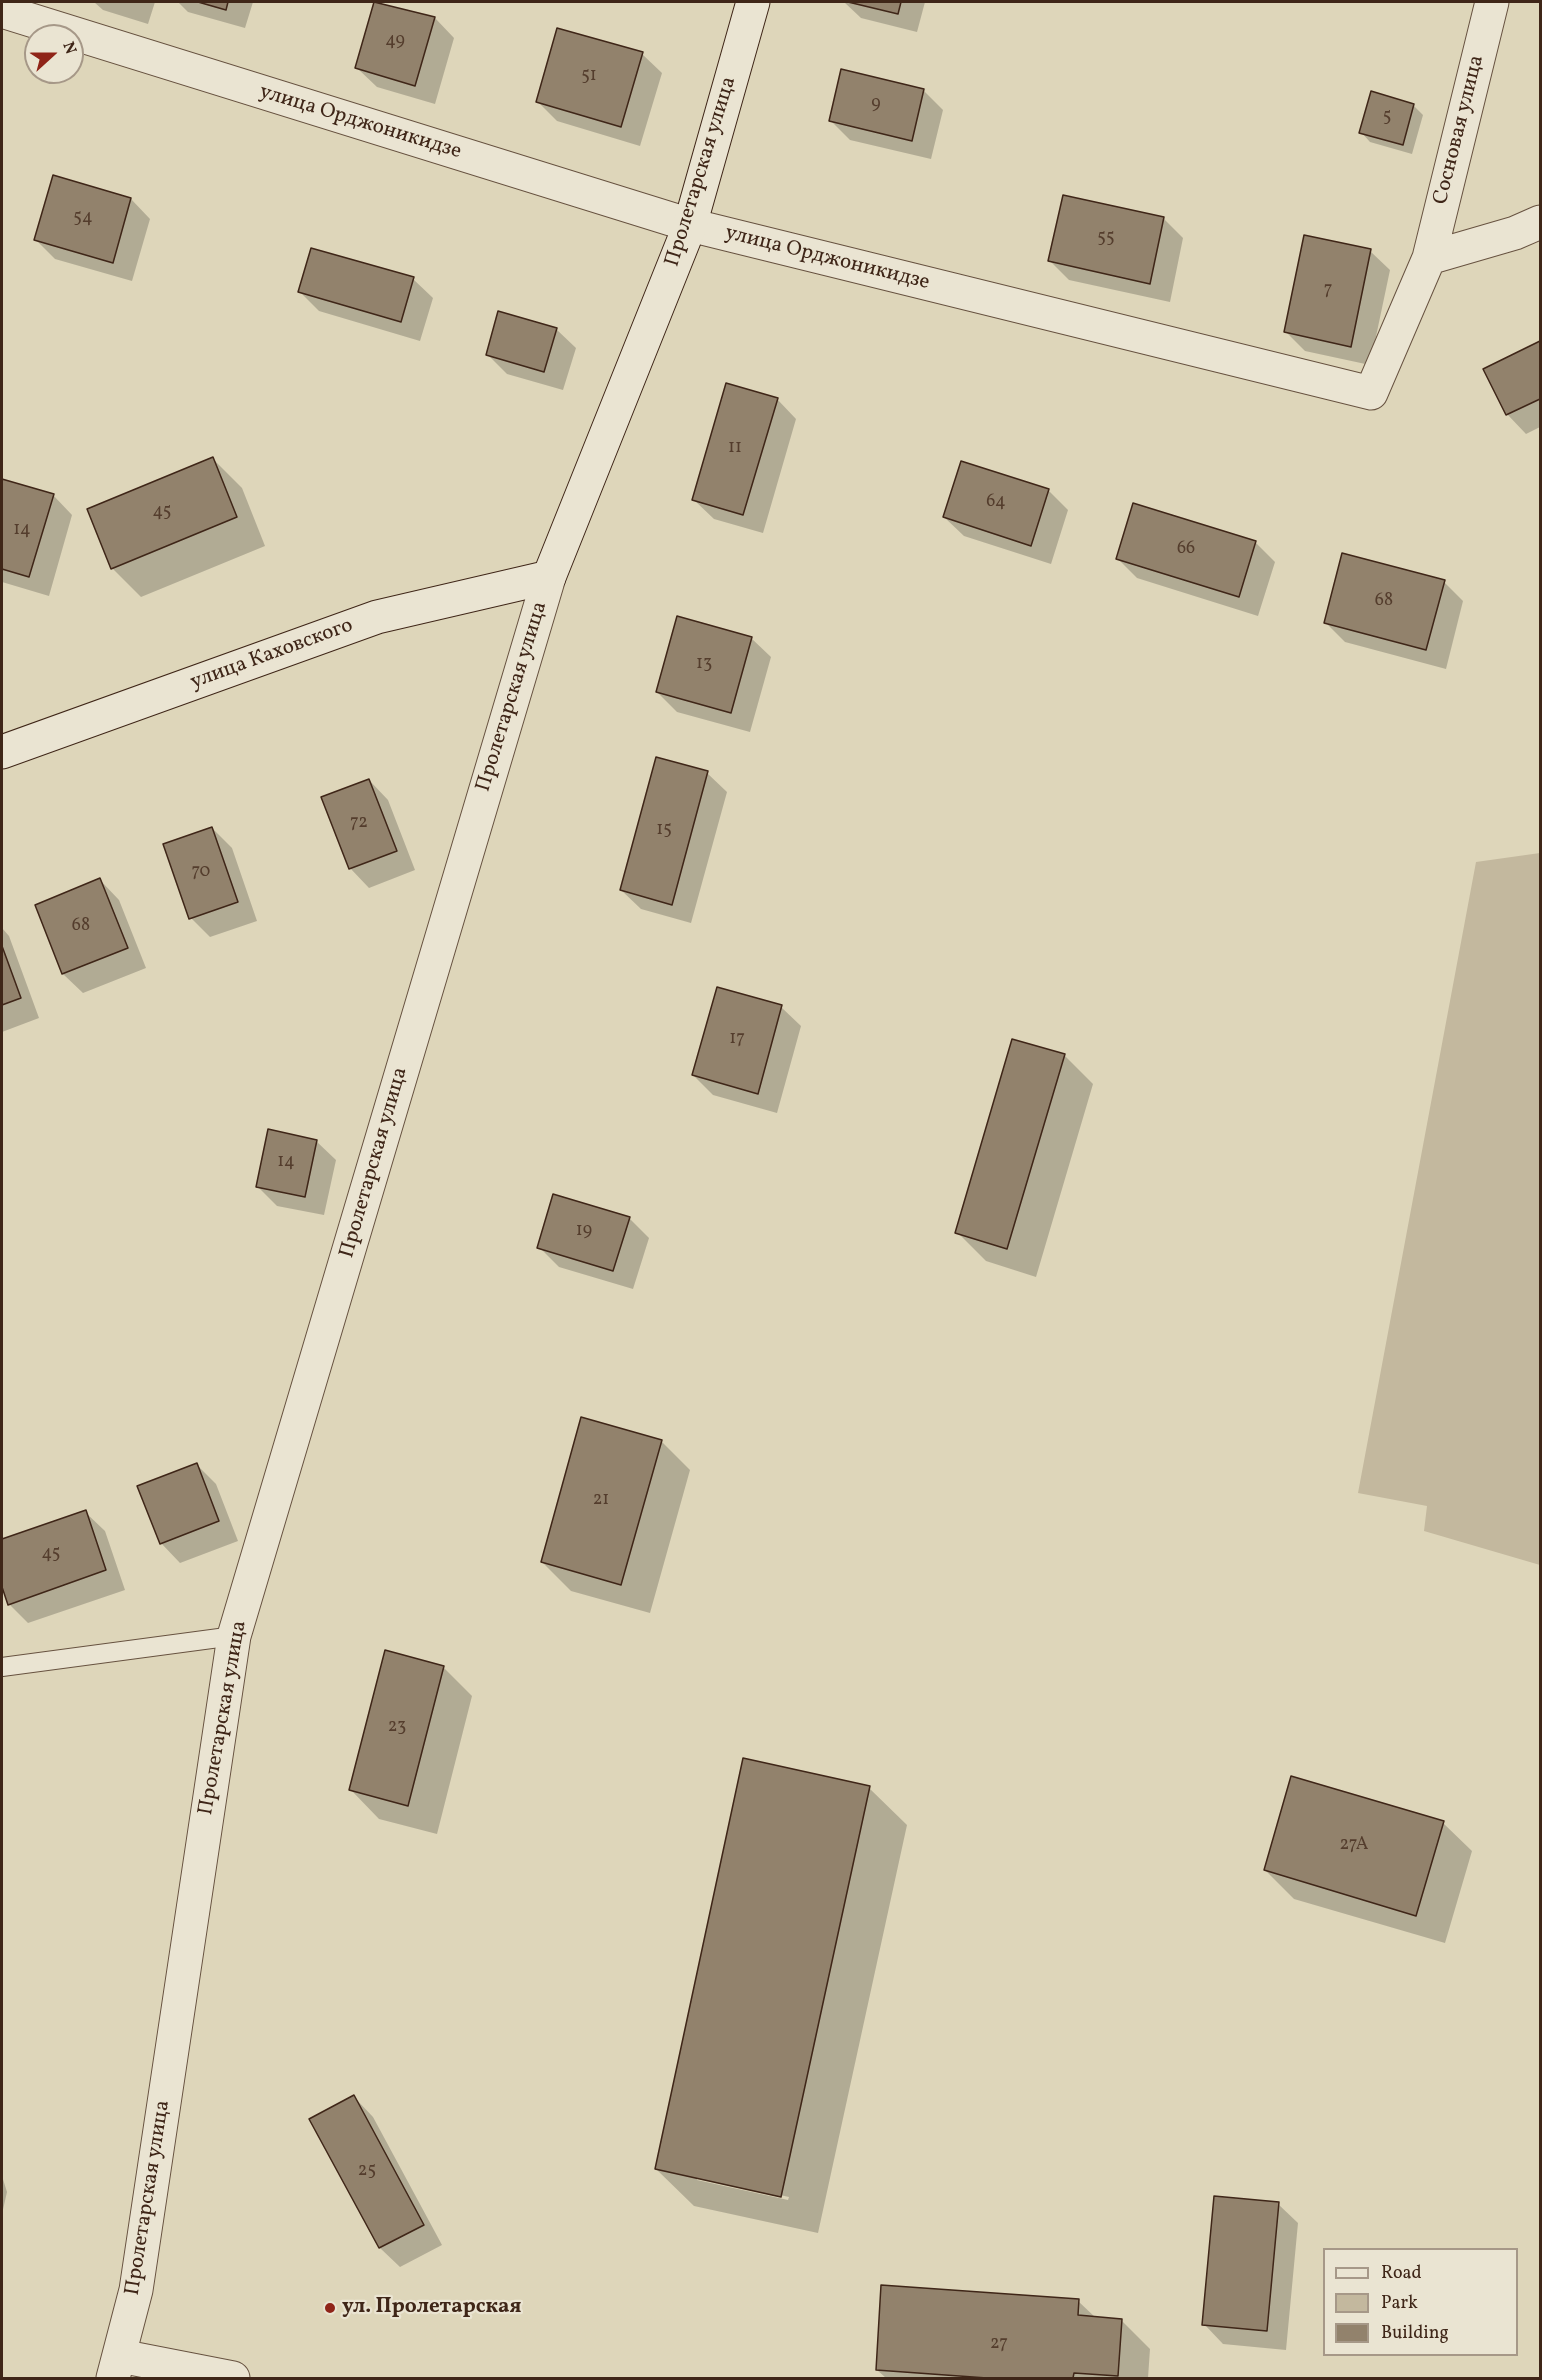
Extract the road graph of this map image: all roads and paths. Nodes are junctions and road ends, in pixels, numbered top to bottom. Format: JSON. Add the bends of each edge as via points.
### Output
{"nodes":[{"id":1,"x":753,"y":2,"type":"edge"},
{"id":2,"x":1492,"y":2,"type":"edge"},
{"id":3,"x":2,"y":11,"type":"edge"},
{"id":4,"x":1540,"y":222,"type":"edge"},
{"id":5,"x":690,"y":225,"type":"junction"},
{"id":6,"x":1429,"y":258,"type":"junction"},
{"id":7,"x":549,"y":577,"type":"junction"},
{"id":8,"x":5,"y":746,"type":"edge"},
{"id":9,"x":234,"y":1636,"type":"junction"},
{"id":10,"x":2,"y":1667,"type":"edge"},
{"id":11,"x":116,"y":2367,"type":"edge"},
{"id":12,"x":233,"y":2379,"type":"edge"}],
"edges":[{"from":1,"to":5,"type":"street","name":"Пролетарская улица"},
{"from":2,"to":6,"type":"street","name":"Сосновая улица"},
{"from":3,"to":5,"type":"street","name":"улица Орджоникидзе"},
{"from":4,"to":6,"type":"street"},
{"from":5,"to":6,"type":"street","name":"улица Орджоникидзе","via":[[1371,393]]},
{"from":5,"to":7,"type":"street","name":"Пролетарская улица"},
{"from":7,"to":8,"type":"street","name":"улица Каховского","via":[[377,617]]},
{"from":7,"to":9,"type":"street","name":"Пролетарская улица"},
{"from":9,"to":10,"type":"lane"},
{"from":9,"to":11,"type":"street","name":"Пролетарская улица","via":[[136,2290]]},
{"from":11,"to":12,"type":"street"}]}
